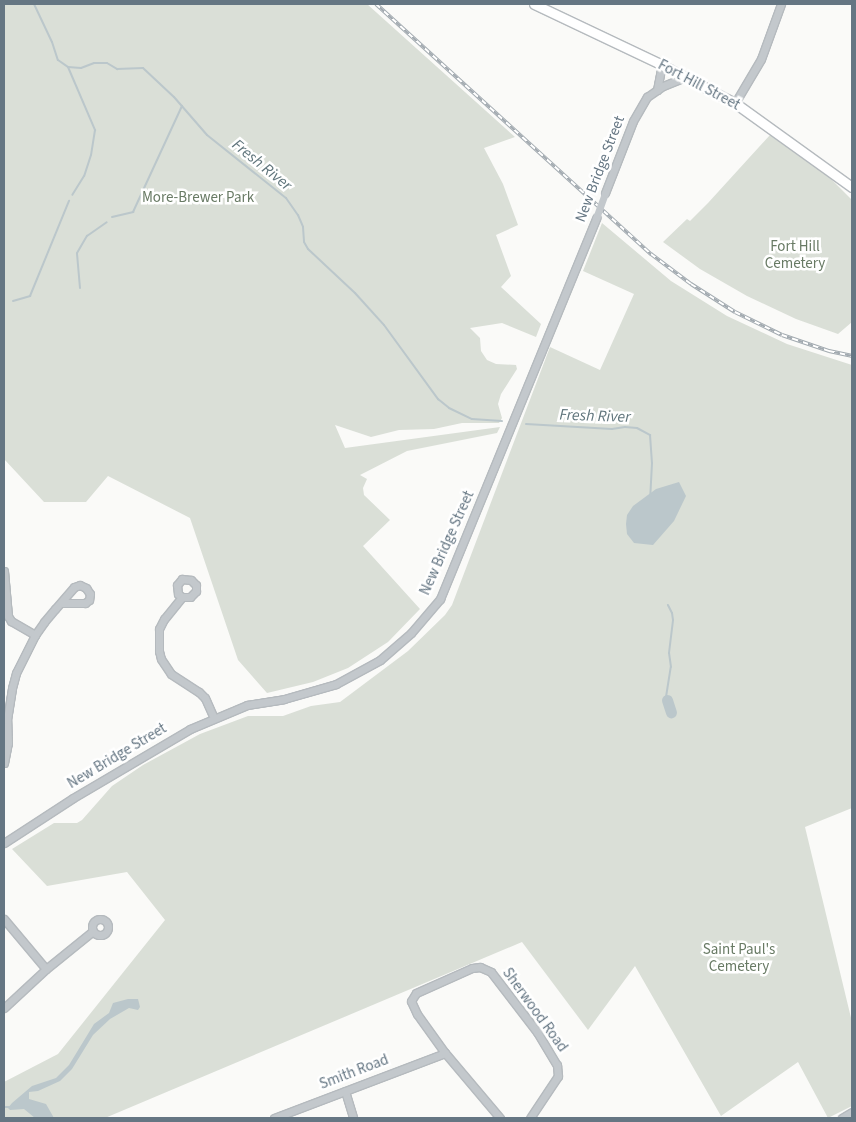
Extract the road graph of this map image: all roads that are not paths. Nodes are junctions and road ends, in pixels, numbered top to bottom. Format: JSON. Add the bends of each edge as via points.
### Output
{"nodes":[{"id":1,"x":534,"y":4,"type":"edge"},
{"id":2,"x":781,"y":4,"type":"edge"},
{"id":3,"x":662,"y":65,"type":"junction"},
{"id":4,"x":686,"y":77,"type":"junction"},
{"id":5,"x":657,"y":90,"type":"junction"},
{"id":6,"x":735,"y":104,"type":"junction"},
{"id":7,"x":852,"y":187,"type":"edge"},
{"id":8,"x":4,"y":571,"type":"edge"},
{"id":9,"x":182,"y":597,"type":"dead end"},
{"id":10,"x":61,"y":603,"type":"dead end"},
{"id":11,"x":35,"y":635,"type":"junction"},
{"id":12,"x":214,"y":718,"type":"junction"},
{"id":13,"x":4,"y":763,"type":"edge"},
{"id":14,"x":4,"y":843,"type":"edge"},
{"id":15,"x":4,"y":919,"type":"edge"},
{"id":16,"x":93,"y":931,"type":"dead end"},
{"id":17,"x":46,"y":969,"type":"junction"},
{"id":18,"x":4,"y":1008,"type":"edge"},
{"id":19,"x":445,"y":1053,"type":"junction"},
{"id":20,"x":345,"y":1091,"type":"junction"},
{"id":21,"x":852,"y":1112,"type":"edge"},
{"id":22,"x":274,"y":1118,"type":"edge"},
{"id":23,"x":352,"y":1118,"type":"edge"},
{"id":24,"x":500,"y":1118,"type":"edge"},
{"id":25,"x":530,"y":1118,"type":"edge"},
{"id":26,"x":842,"y":1118,"type":"edge"}],
"edges":[{"from":1,"to":3,"type":"main road","name":"Fort Hill Street"},
{"from":2,"to":6,"type":"street","via":[[761,59]]},
{"from":3,"to":4,"type":"main road","name":"Fort Hill Street"},
{"from":3,"to":5,"type":"street"},
{"from":4,"to":5,"type":"street","name":"New Bridge Street"},
{"from":4,"to":6,"type":"main road","name":"Fort Hill Street"},
{"from":5,"to":12,"type":"street","name":"New Bridge Street","bridge":true,"via":[[647,97],[632,122],[440,599],[403,642],[386,656],[336,684],[284,699],[247,705]]},
{"from":6,"to":7,"type":"main road","name":"Fort Hill Street"},
{"from":8,"to":11,"type":"street","via":[[8,616]]},
{"from":9,"to":12,"type":"street","via":[[159,629],[161,659],[171,674],[205,698]]},
{"from":10,"to":11,"type":"street"},
{"from":11,"to":13,"type":"street","via":[[12,688]]},
{"from":12,"to":14,"type":"street","name":"New Bridge Street","via":[[155,749]]},
{"from":15,"to":17,"type":"street"},
{"from":16,"to":17,"type":"street"},
{"from":17,"to":18,"type":"street"},
{"from":19,"to":20,"type":"street","name":"Smith Road"},
{"from":19,"to":24,"type":"street"},
{"from":19,"to":25,"type":"street","name":"Sherwood Road","via":[[411,1001],[416,993],[472,968],[480,967],[491,972],[527,1019],[559,1071]]},
{"from":20,"to":22,"type":"street","name":"Smith Road"},
{"from":20,"to":23,"type":"street"},
{"from":21,"to":26,"type":"street"}]}
